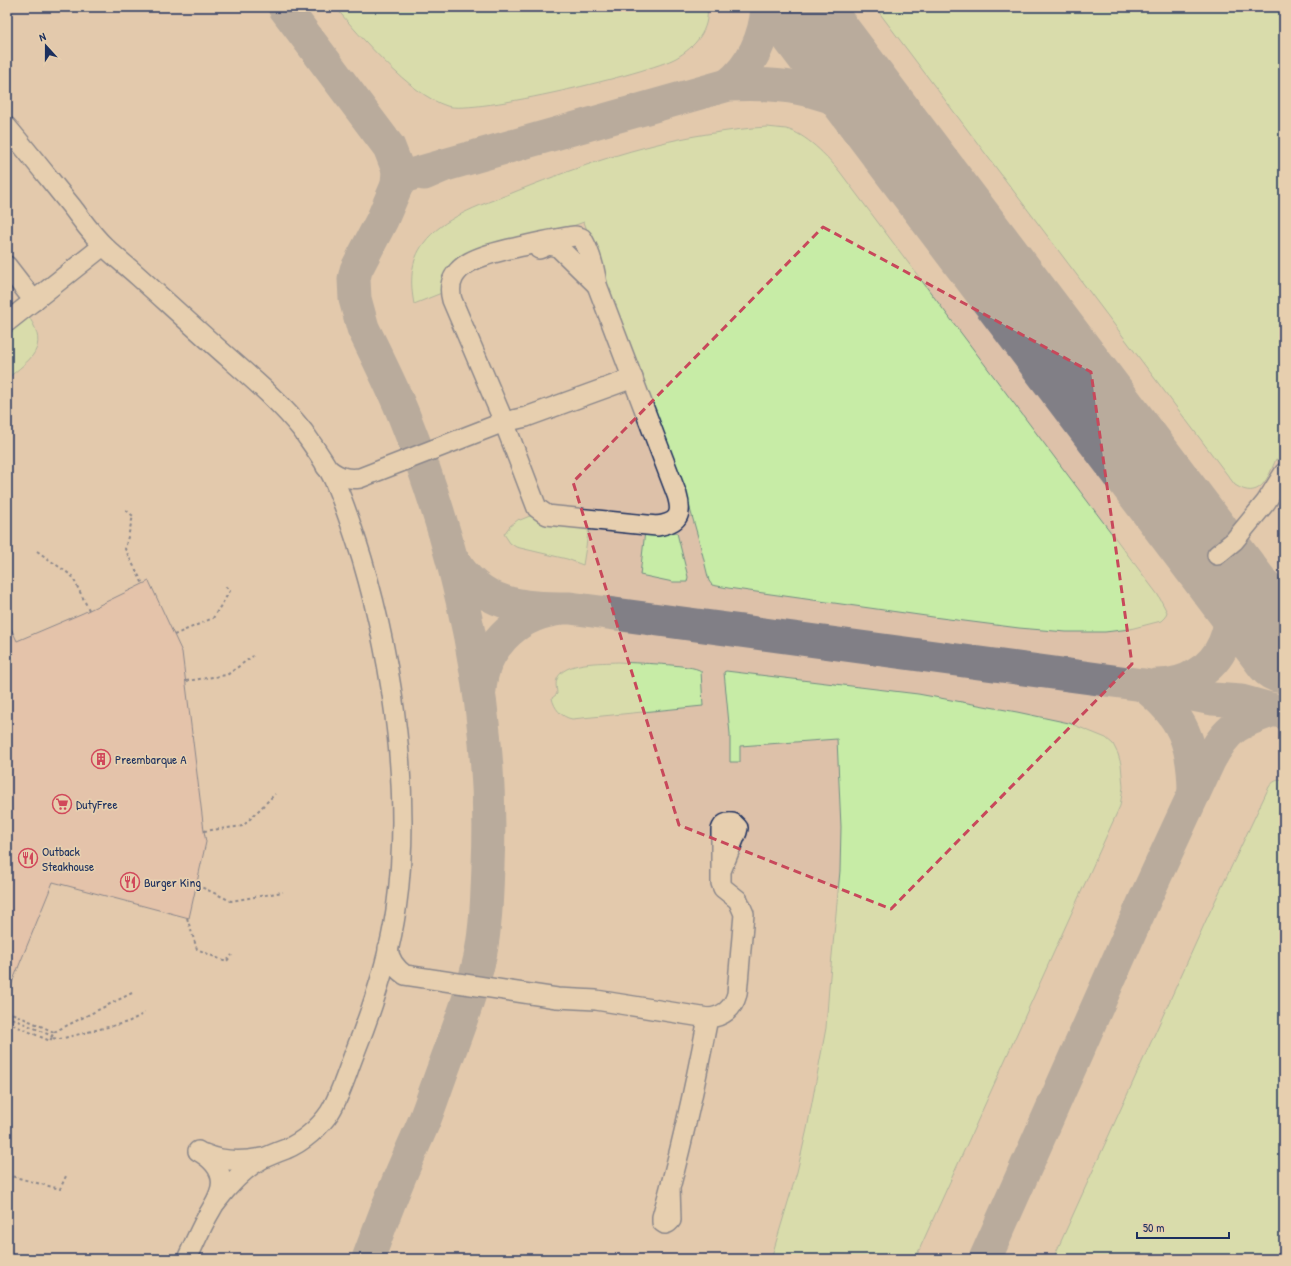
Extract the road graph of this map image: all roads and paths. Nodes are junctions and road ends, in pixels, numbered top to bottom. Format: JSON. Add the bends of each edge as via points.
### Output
{"nodes":[{"id":1,"x":7,"y":127,"type":"edge"},
{"id":2,"x":103,"y":246,"type":"junction"},
{"id":3,"x":7,"y":266,"type":"edge"},
{"id":4,"x":34,"y":301,"type":"junction"},
{"id":5,"x":7,"y":322,"type":"edge"},
{"id":6,"x":633,"y":378,"type":"junction"},
{"id":7,"x":504,"y":422,"type":"junction"},
{"id":8,"x":326,"y":467,"type":"junction"},
{"id":9,"x":1284,"y":472,"type":"edge"},
{"id":10,"x":360,"y":478,"type":"junction"},
{"id":11,"x":126,"y":510,"type":"dead end"},
{"id":12,"x":346,"y":514,"type":"junction"},
{"id":13,"x":37,"y":552,"type":"dead end"},
{"id":14,"x":1217,"y":556,"type":"dead end"},
{"id":15,"x":143,"y":584,"type":"dead end"},
{"id":16,"x":225,"y":586,"type":"dead end"},
{"id":17,"x":89,"y":610,"type":"dead end"},
{"id":18,"x":174,"y":635,"type":"dead end"},
{"id":19,"x":253,"y":656,"type":"dead end"},
{"id":20,"x":186,"y":681,"type":"dead end"},
{"id":21,"x":275,"y":794,"type":"dead end"},
{"id":22,"x":204,"y":831,"type":"dead end"},
{"id":23,"x":720,"y":871,"type":"dead end"},
{"id":24,"x":197,"y":885,"type":"dead end"},
{"id":25,"x":284,"y":892,"type":"dead end"},
{"id":26,"x":186,"y":918,"type":"dead end"},
{"id":27,"x":388,"y":948,"type":"junction"},
{"id":28,"x":232,"y":955,"type":"dead end"},
{"id":29,"x":405,"y":975,"type":"junction"},
{"id":30,"x":379,"y":984,"type":"junction"},
{"id":31,"x":132,"y":993,"type":"dead end"},
{"id":32,"x":7,"y":1011,"type":"edge"},
{"id":33,"x":145,"y":1013,"type":"dead end"},
{"id":34,"x":7,"y":1016,"type":"edge"},
{"id":35,"x":708,"y":1018,"type":"junction"},
{"id":36,"x":7,"y":1022,"type":"edge"},
{"id":37,"x":54,"y":1032,"type":"junction"},
{"id":38,"x":52,"y":1037,"type":"junction"},
{"id":39,"x":273,"y":1154,"type":"junction"},
{"id":40,"x":7,"y":1175,"type":"edge"},
{"id":41,"x":66,"y":1176,"type":"dead end"},
{"id":42,"x":670,"y":1188,"type":"dead end"},
{"id":43,"x":216,"y":1202,"type":"junction"},
{"id":44,"x":187,"y":1259,"type":"edge"}],
"edges":[{"from":1,"to":2,"type":"lane"},
{"from":2,"to":4,"type":"lane"},
{"from":2,"to":8,"type":"lane","via":[[280,405],[300,427]]},
{"from":3,"to":4,"type":"lane"},
{"from":4,"to":5,"type":"lane"},
{"from":6,"to":7,"type":"lane","via":[[526,417]]},
{"from":6,"to":7,"type":"lane","via":[[680,505],[680,512],[673,522],[657,526],[556,516],[541,512],[536,508]]},
{"from":6,"to":7,"type":"lane","via":[[597,285],[558,246],[549,245],[522,255],[517,254],[518,247],[494,252],[466,264],[455,276],[450,291]]},
{"from":7,"to":10,"type":"lane"},
{"from":8,"to":10,"type":"lane","via":[[346,478]]},
{"from":8,"to":12,"type":"lane"},
{"from":9,"to":14,"type":"lane","via":[[1266,502],[1234,541]]},
{"from":10,"to":12,"type":"lane","via":[[348,491]]},
{"from":11,"to":15,"type":"path","via":[[133,516],[125,549]]},
{"from":12,"to":27,"type":"lane","via":[[368,580],[379,625],[396,727],[402,843],[396,913]]},
{"from":13,"to":17,"type":"path","via":[[72,576]]},
{"from":16,"to":18,"type":"path","via":[[230,591],[212,618]]},
{"from":19,"to":20,"type":"path","via":[[227,674]]},
{"from":21,"to":22,"type":"path","via":[[243,826]]},
{"from":23,"to":35,"type":"lane","via":[[721,883],[738,900],[744,920],[735,1000],[727,1012],[715,1018]]},
{"from":24,"to":25,"type":"path","via":[[231,901]]},
{"from":26,"to":28,"type":"path","via":[[197,949],[226,962]]},
{"from":27,"to":29,"type":"lane","via":[[390,959]]},
{"from":27,"to":30,"type":"lane"},
{"from":29,"to":30,"type":"lane","via":[[390,976]]},
{"from":29,"to":35,"type":"lane","via":[[557,998],[596,1000]]},
{"from":30,"to":39,"type":"lane","via":[[361,1038],[329,1114],[302,1140]]},
{"from":31,"to":37,"type":"path"},
{"from":32,"to":37,"type":"path"},
{"from":33,"to":38,"type":"path","via":[[128,1022],[60,1039]]},
{"from":34,"to":38,"type":"path"},
{"from":35,"to":42,"type":"lane","via":[[694,1094]]},
{"from":36,"to":38,"type":"path","via":[[50,1041]]},
{"from":37,"to":38,"type":"path"},
{"from":39,"to":43,"type":"lane","via":[[240,1174]]},
{"from":39,"to":43,"type":"lane","via":[[236,1162],[198,1151],[212,1160],[220,1174],[220,1193]]},
{"from":40,"to":41,"type":"path","via":[[60,1189]]},
{"from":43,"to":44,"type":"lane"}]}
